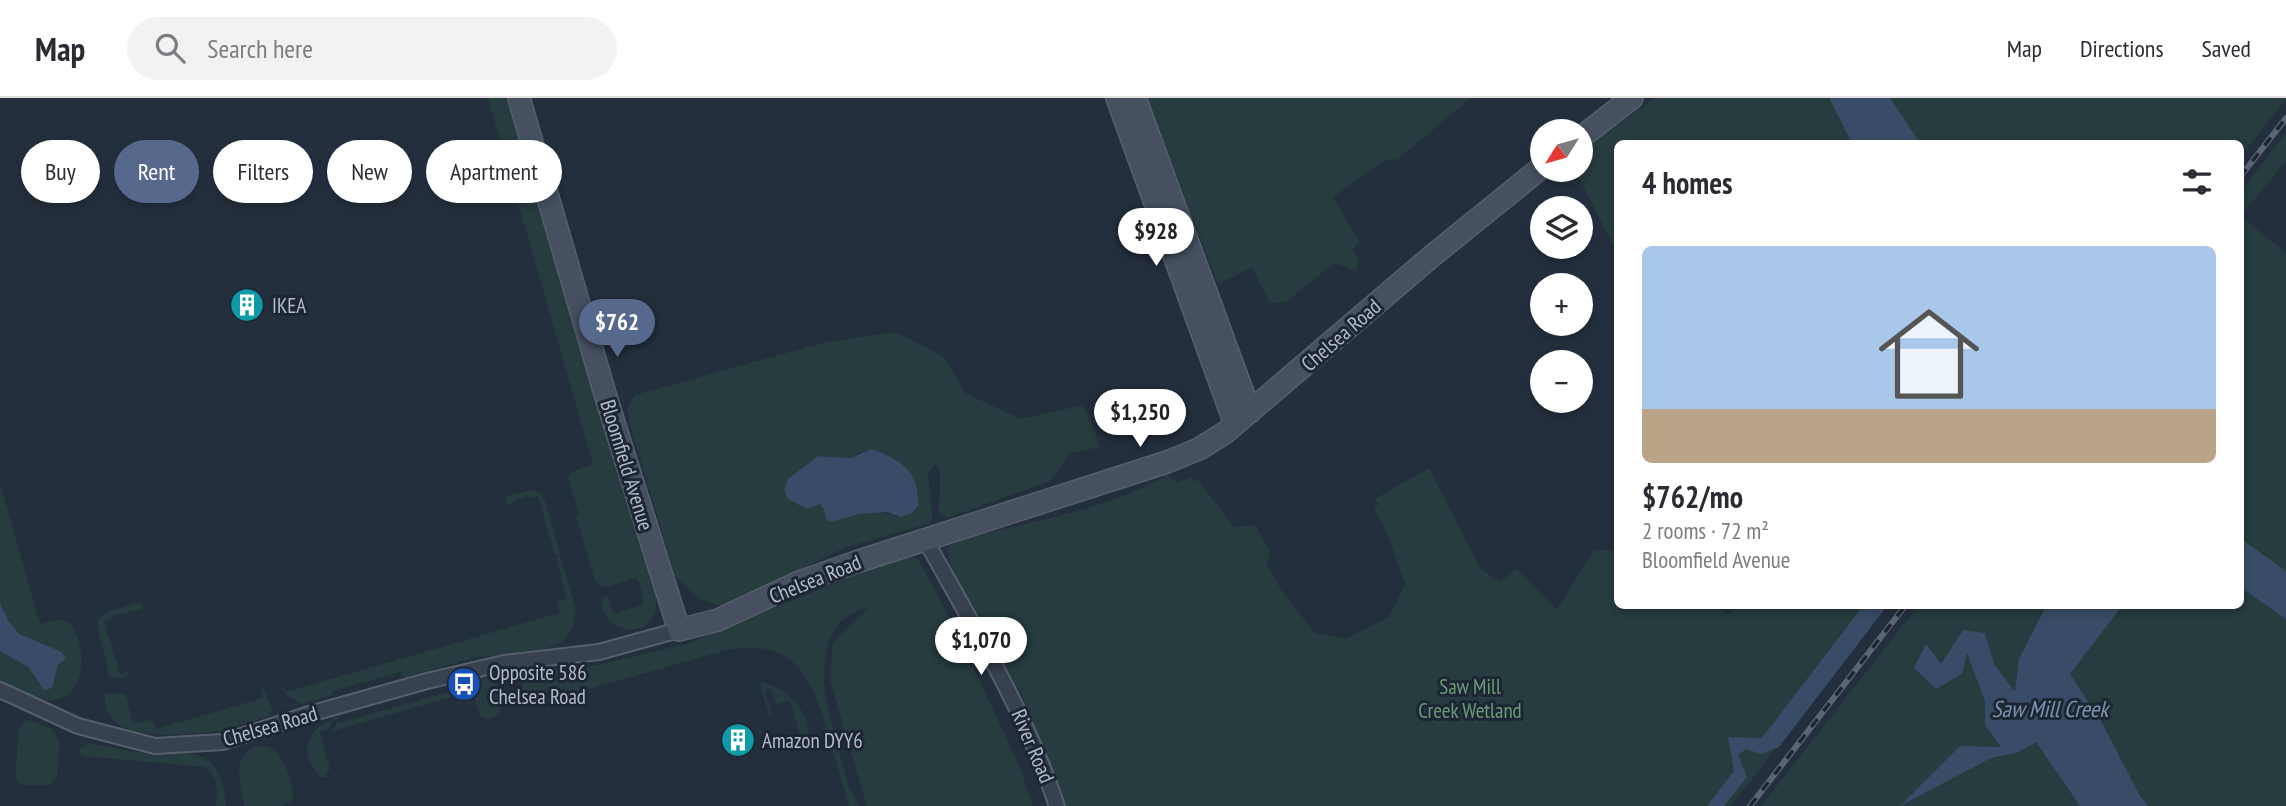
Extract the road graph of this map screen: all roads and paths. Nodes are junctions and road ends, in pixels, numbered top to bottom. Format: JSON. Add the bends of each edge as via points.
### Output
{"nodes":[{"id":1,"x":519,"y":98,"type":"edge"},
{"id":2,"x":1117,"y":98,"type":"edge"},
{"id":3,"x":1135,"y":98,"type":"edge"},
{"id":4,"x":1632,"y":98,"type":"edge"},
{"id":5,"x":1593,"y":128,"type":"edge"},
{"id":6,"x":1530,"y":177,"type":"edge"},
{"id":7,"x":1166,"y":208,"type":"junction"},
{"id":8,"x":1243,"y":418,"type":"junction"},
{"id":9,"x":925,"y":539,"type":"junction"},
{"id":10,"x":679,"y":630,"type":"junction"},
{"id":11,"x":0,"y":691,"type":"edge"},
{"id":12,"x":1057,"y":806,"type":"edge"}],
"edges":[{"from":1,"to":10,"type":"street","name":"Bloomfield Avenue"},
{"from":2,"to":7,"type":"street"},
{"from":3,"to":7,"type":"street"},
{"from":4,"to":5,"type":"street"},
{"from":6,"to":8,"type":"street","name":"Chelsea Road"},
{"from":7,"to":8,"type":"street"},
{"from":8,"to":9,"type":"street","name":"Chelsea Road","via":[[1199,449],[1167,462]]},
{"from":9,"to":10,"type":"street","name":"Chelsea Road","via":[[797,583],[718,620]]},
{"from":9,"to":12,"type":"street","name":"River Road","via":[[1009,690]]},
{"from":10,"to":11,"type":"street","name":"Chelsea Road","via":[[599,652],[504,663],[427,681],[223,742],[155,746],[78,726]]}]}
